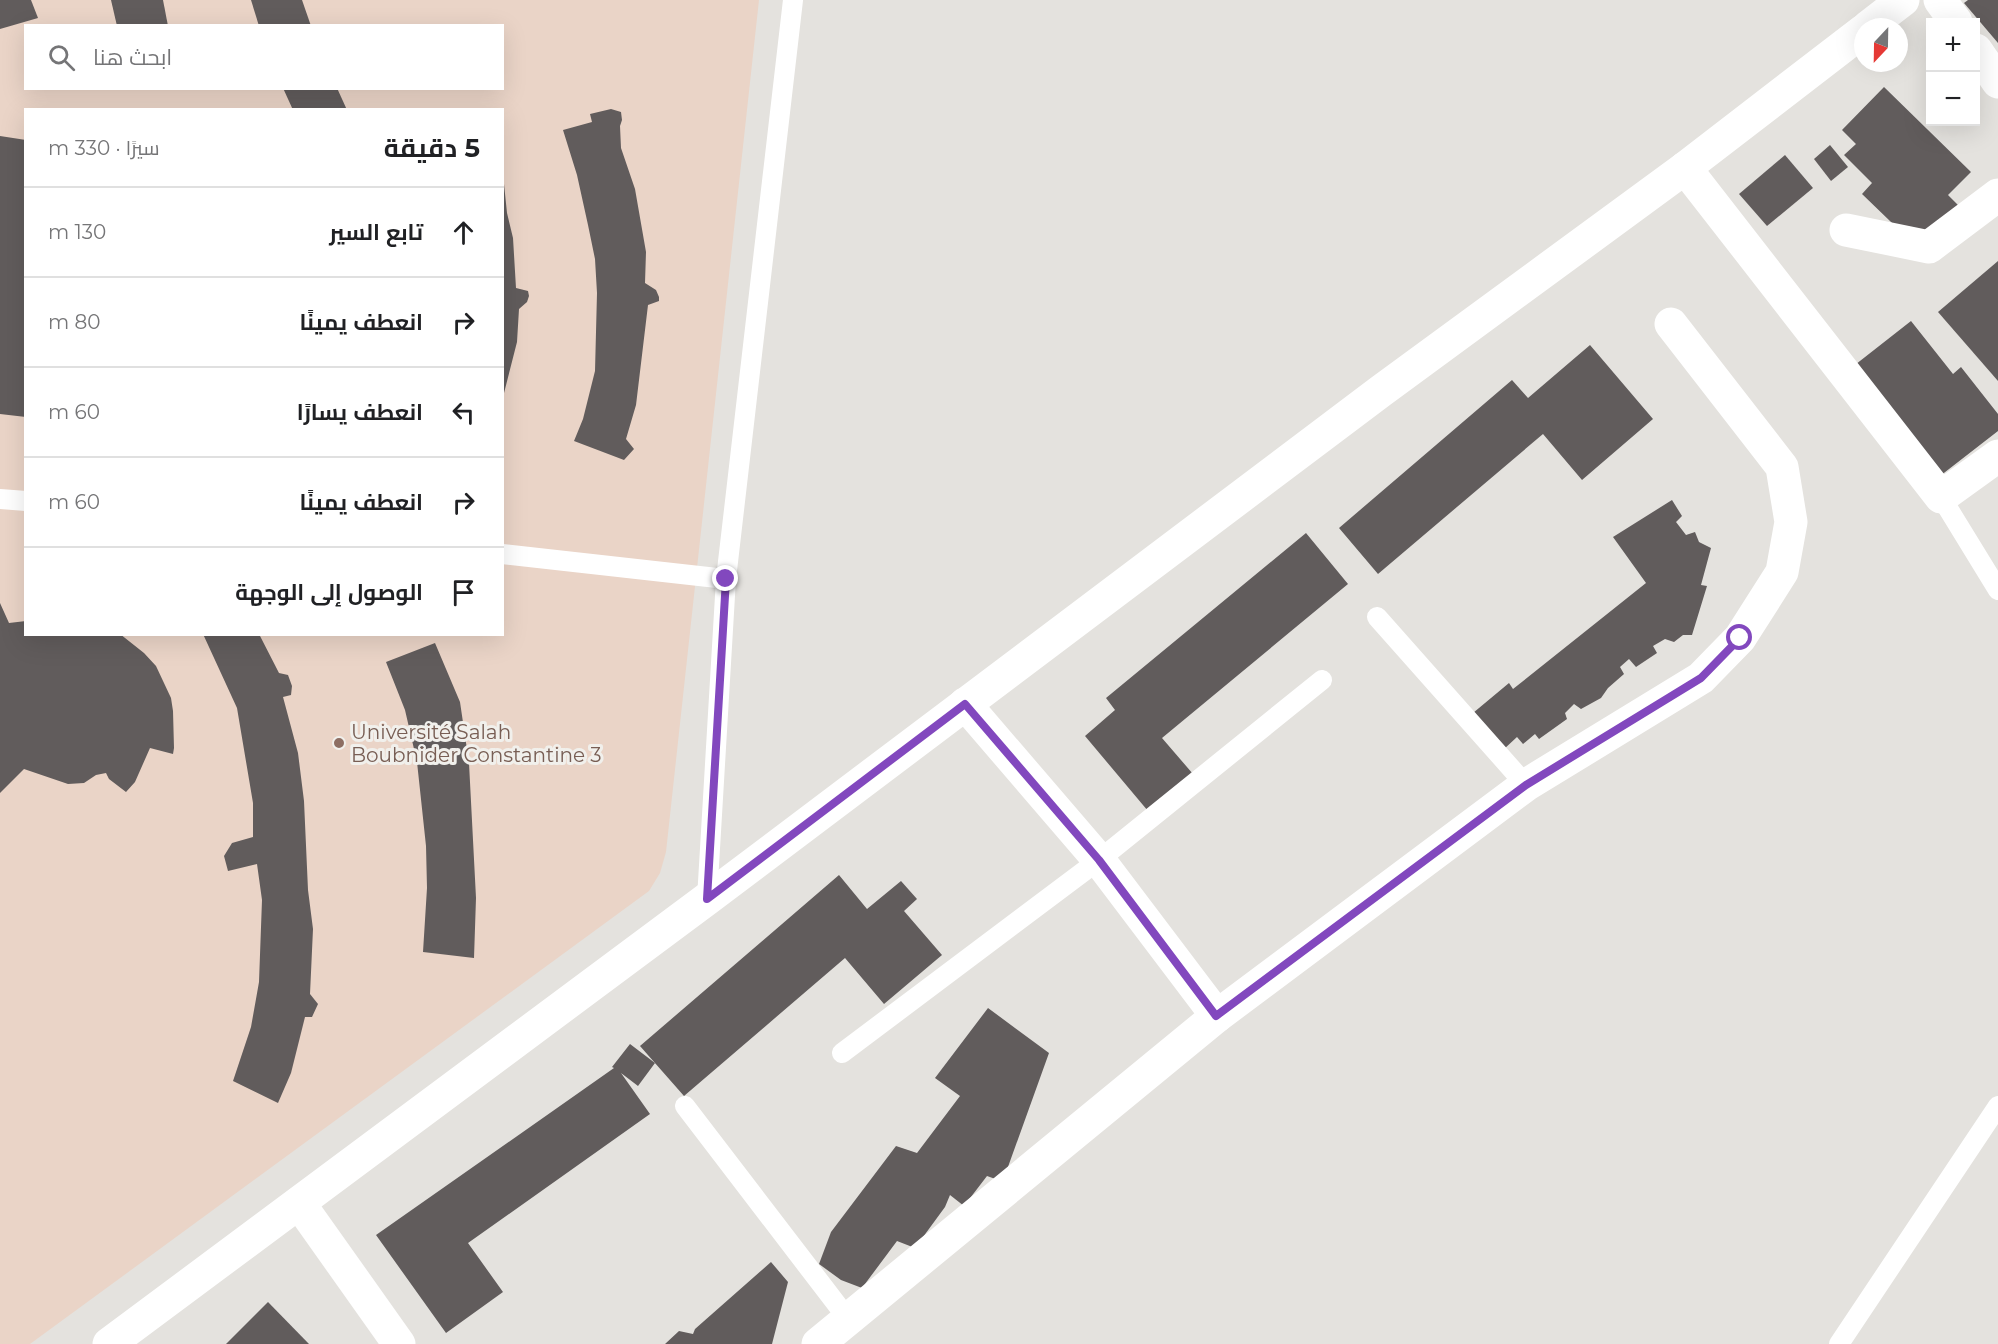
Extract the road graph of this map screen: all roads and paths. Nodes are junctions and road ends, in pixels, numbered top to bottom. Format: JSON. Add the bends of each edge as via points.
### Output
{"nodes":[{"id":1,"x":793,"y":0,"type":"edge"},
{"id":2,"x":1903,"y":0,"type":"edge"},
{"id":3,"x":1940,"y":0,"type":"edge"},
{"id":4,"x":1880,"y":18,"type":"edge"},
{"id":5,"x":1953,"y":18,"type":"edge"},
{"id":6,"x":1854,"y":38,"type":"edge"},
{"id":7,"x":1980,"y":56,"type":"edge"},
{"id":8,"x":1998,"y":82,"type":"edge"},
{"id":9,"x":1685,"y":168,"type":"junction"},
{"id":10,"x":1998,"y":195,"type":"edge"},
{"id":11,"x":1846,"y":230,"type":"dead end"},
{"id":12,"x":1671,"y":324,"type":"dead end"},
{"id":13,"x":1998,"y":456,"type":"edge"},
{"id":14,"x":1941,"y":497,"type":"junction"},
{"id":15,"x":0,"y":499,"type":"edge"},
{"id":16,"x":24,"y":501,"type":"edge"},
{"id":17,"x":504,"y":554,"type":"edge"},
{"id":18,"x":726,"y":579,"type":"junction"},
{"id":19,"x":1998,"y":590,"type":"edge"},
{"id":20,"x":1377,"y":617,"type":"dead end"},
{"id":21,"x":1322,"y":680,"type":"dead end"},
{"id":22,"x":965,"y":704,"type":"junction"},
{"id":23,"x":1526,"y":785,"type":"junction"},
{"id":24,"x":1099,"y":860,"type":"junction"},
{"id":25,"x":707,"y":899,"type":"junction"},
{"id":26,"x":1216,"y":1016,"type":"junction"},
{"id":27,"x":842,"y":1053,"type":"dead end"},
{"id":28,"x":685,"y":1106,"type":"dead end"},
{"id":29,"x":1998,"y":1106,"type":"edge"},
{"id":30,"x":299,"y":1203,"type":"junction"},
{"id":31,"x":848,"y":1320,"type":"junction"},
{"id":32,"x":109,"y":1344,"type":"edge"},
{"id":33,"x":399,"y":1344,"type":"edge"},
{"id":34,"x":818,"y":1344,"type":"edge"},
{"id":35,"x":1839,"y":1344,"type":"edge"}],
"edges":[{"from":1,"to":18,"type":"lane"},
{"from":2,"to":4,"type":"street"},
{"from":3,"to":5,"type":"street"},
{"from":6,"to":9,"type":"street"},
{"from":7,"to":8,"type":"street"},
{"from":9,"to":14,"type":"street"},
{"from":9,"to":22,"type":"street"},
{"from":10,"to":11,"type":"street","via":[[1929,247]]},
{"from":12,"to":23,"type":"street","via":[[1782,467],[1791,522],[1782,572],[1740,638],[1701,678]]},
{"from":13,"to":14,"type":"street"},
{"from":14,"to":19,"type":"lane"},
{"from":15,"to":16,"type":"lane"},
{"from":17,"to":18,"type":"lane"},
{"from":18,"to":25,"type":"lane"},
{"from":20,"to":23,"type":"lane"},
{"from":21,"to":24,"type":"lane"},
{"from":22,"to":24,"type":"street"},
{"from":22,"to":25,"type":"street"},
{"from":23,"to":26,"type":"street"},
{"from":24,"to":26,"type":"street"},
{"from":24,"to":27,"type":"lane"},
{"from":25,"to":30,"type":"street"},
{"from":26,"to":31,"type":"street"},
{"from":28,"to":31,"type":"lane"},
{"from":29,"to":35,"type":"lane"},
{"from":30,"to":32,"type":"street"},
{"from":30,"to":33,"type":"street"},
{"from":31,"to":34,"type":"street"}]}
